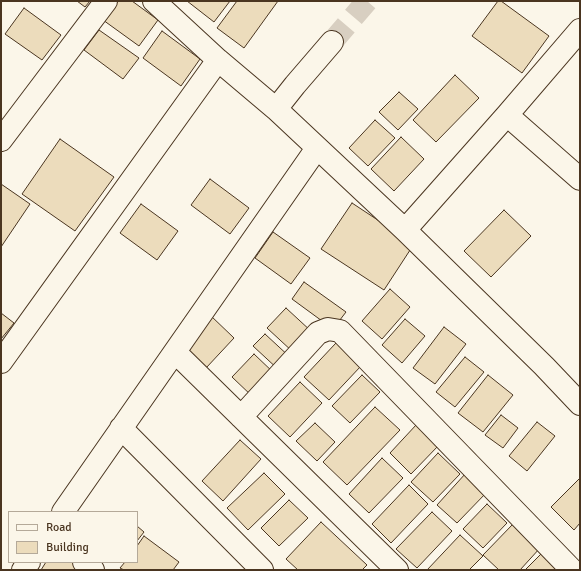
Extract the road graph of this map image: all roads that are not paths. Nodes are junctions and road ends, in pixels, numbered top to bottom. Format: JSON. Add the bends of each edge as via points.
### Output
{"nodes":[{"id":1,"x":106,"y":1,"type":"edge"},
{"id":2,"x":154,"y":1,"type":"edge"},
{"id":3,"x":580,"y":30,"type":"edge"},
{"id":4,"x":332,"y":42,"type":"tunnel mouth"},
{"id":5,"x":218,"y":60,"type":"junction"},
{"id":6,"x":276,"y":109,"type":"junction"},
{"id":7,"x":507,"y":115,"type":"junction"},
{"id":8,"x":1,"y":140,"type":"edge"},
{"id":9,"x":317,"y":148,"type":"junction"},
{"id":10,"x":580,"y":179,"type":"edge"},
{"id":11,"x":405,"y":230,"type":"junction"},
{"id":12,"x":175,"y":352,"type":"junction"},
{"id":13,"x":1,"y":362,"type":"edge"},
{"id":14,"x":580,"y":404,"type":"edge"},
{"id":15,"x":241,"y":417,"type":"junction"},
{"id":16,"x":121,"y":428,"type":"junction"},
{"id":17,"x":64,"y":511,"type":"edge"},
{"id":18,"x":85,"y":563,"type":"edge"},
{"id":19,"x":93,"y":570,"type":"edge"},
{"id":20,"x":262,"y":570,"type":"edge"},
{"id":21,"x":397,"y":570,"type":"edge"},
{"id":22,"x":572,"y":570,"type":"edge"}],
"edges":[{"from":1,"to":8,"type":"street"},
{"from":2,"to":5,"type":"street"},
{"from":3,"to":7,"type":"street"},
{"from":4,"to":6,"type":"street"},
{"from":5,"to":6,"type":"street"},
{"from":5,"to":13,"type":"street"},
{"from":6,"to":9,"type":"street"},
{"from":7,"to":10,"type":"street"},
{"from":7,"to":11,"type":"street"},
{"from":9,"to":11,"type":"street"},
{"from":9,"to":12,"type":"street"},
{"from":11,"to":14,"type":"street"},
{"from":12,"to":15,"type":"street"},
{"from":12,"to":16,"type":"street"},
{"from":15,"to":21,"type":"street"},
{"from":15,"to":22,"type":"street","via":[[318,333],[328,329],[340,331]]},
{"from":16,"to":17,"type":"street"},
{"from":16,"to":20,"type":"street"},
{"from":18,"to":19,"type":"street"}]}
